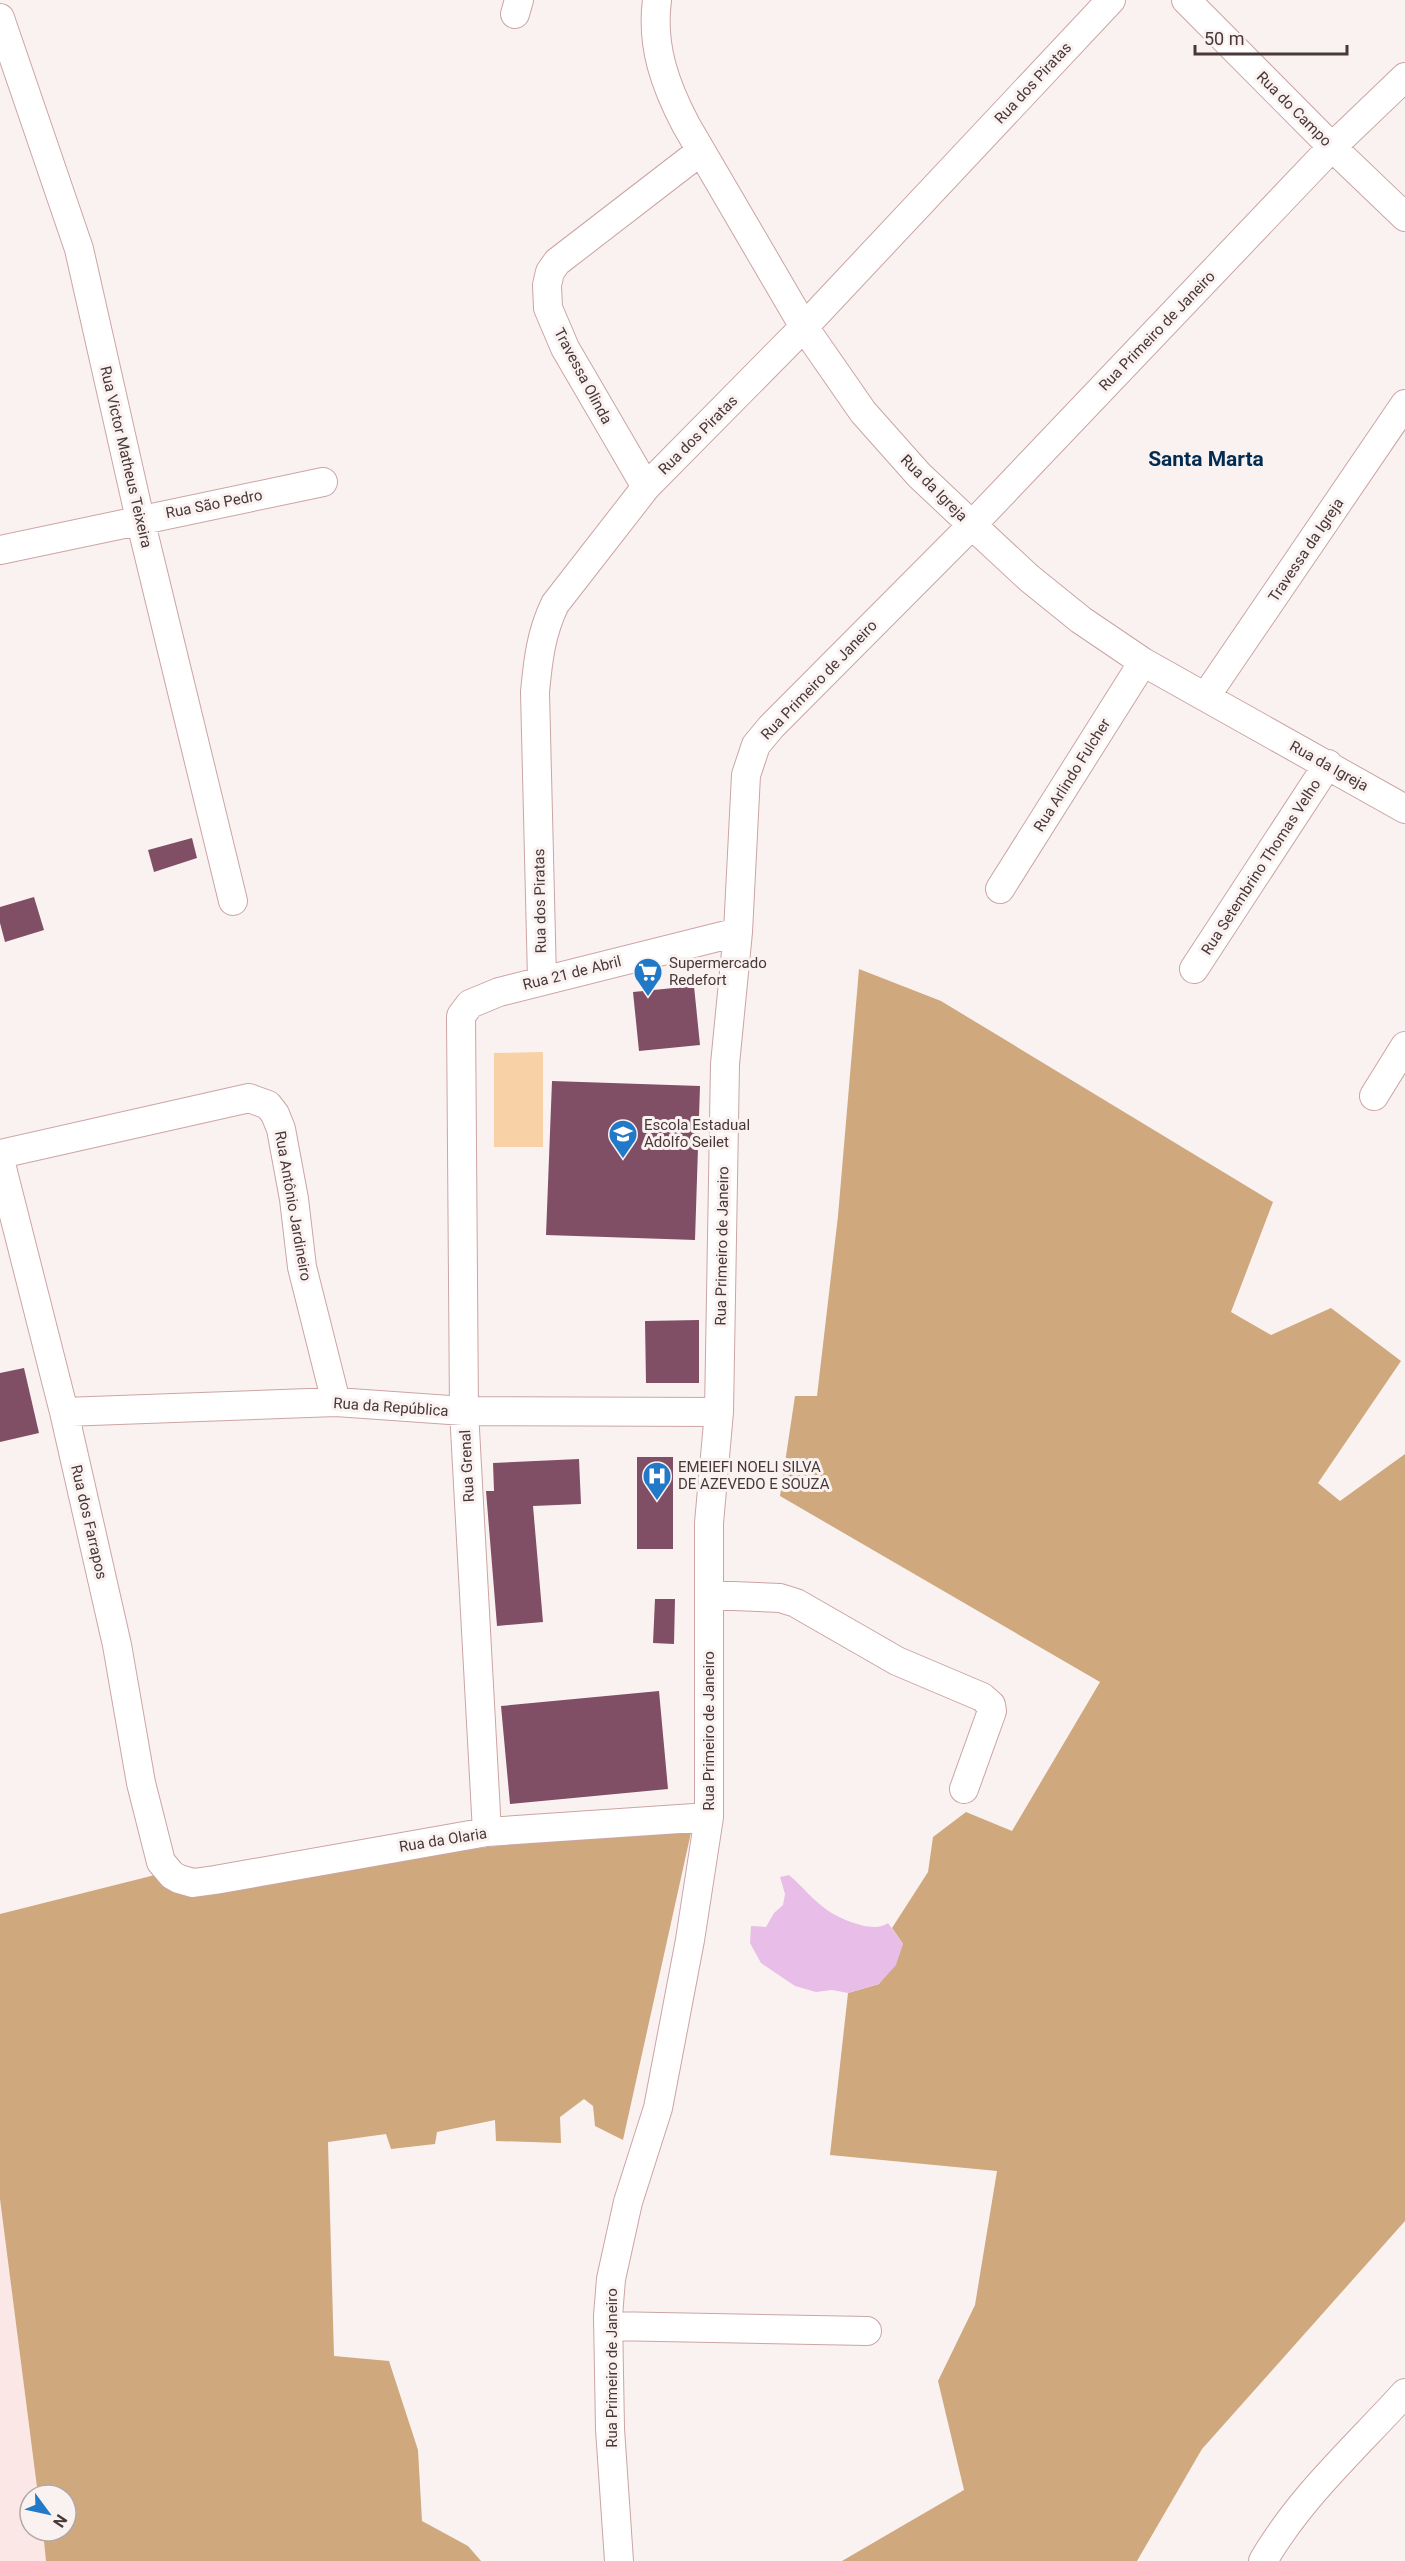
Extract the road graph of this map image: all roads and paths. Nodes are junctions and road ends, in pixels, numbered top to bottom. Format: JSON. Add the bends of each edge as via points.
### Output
{"nodes":[{"id":1,"x":657,"y":0,"type":"edge"},
{"id":2,"x":1111,"y":0,"type":"edge"},
{"id":3,"x":1186,"y":0,"type":"edge"},
{"id":4,"x":0,"y":18,"type":"edge"},
{"id":5,"x":1405,"y":77,"type":"edge"},
{"id":6,"x":1332,"y":147,"type":"junction"},
{"id":7,"x":701,"y":151,"type":"junction"},
{"id":8,"x":1405,"y":217,"type":"edge"},
{"id":9,"x":804,"y":327,"type":"junction"},
{"id":10,"x":1405,"y":404,"type":"edge"},
{"id":11,"x":323,"y":482,"type":"dead end"},
{"id":12,"x":646,"y":487,"type":"junction"},
{"id":13,"x":140,"y":519,"type":"junction"},
{"id":14,"x":972,"y":525,"type":"junction"},
{"id":15,"x":0,"y":550,"type":"edge"},
{"id":16,"x":1143,"y":662,"type":"junction"},
{"id":17,"x":1206,"y":696,"type":"junction"},
{"id":18,"x":1328,"y":764,"type":"junction"},
{"id":19,"x":1405,"y":809,"type":"edge"},
{"id":20,"x":1000,"y":889,"type":"dead end"},
{"id":21,"x":232,"y":901,"type":"dead end"},
{"id":22,"x":738,"y":932,"type":"junction"},
{"id":23,"x":1194,"y":969,"type":"dead end"},
{"id":24,"x":542,"y":979,"type":"junction"},
{"id":25,"x":460,"y":1028,"type":"joint"},
{"id":26,"x":1405,"y":1046,"type":"edge"},
{"id":27,"x":1374,"y":1096,"type":"dead end"},
{"id":28,"x":0,"y":1154,"type":"edge"},
{"id":29,"x":0,"y":1160,"type":"edge"},
{"id":30,"x":336,"y":1402,"type":"junction"},
{"id":31,"x":464,"y":1411,"type":"junction"},
{"id":32,"x":64,"y":1412,"type":"junction"},
{"id":33,"x":719,"y":1412,"type":"junction"},
{"id":34,"x":709,"y":1595,"type":"junction"},
{"id":35,"x":964,"y":1789,"type":"dead end"},
{"id":36,"x":709,"y":1817,"type":"junction"},
{"id":37,"x":488,"y":1832,"type":"junction"},
{"id":38,"x":179,"y":1879,"type":"joint"},
{"id":39,"x":608,"y":2326,"type":"junction"},
{"id":40,"x":867,"y":2331,"type":"dead end"},
{"id":41,"x":1405,"y":2393,"type":"edge"},
{"id":42,"x":619,"y":2561,"type":"edge"},
{"id":43,"x":1263,"y":2561,"type":"edge"}],
"edges":[{"from":1,"to":7,"type":"street","name":"Rua da Igreja","via":[[656,37],[664,76],[670,95]]},
{"from":2,"to":9,"type":"street","name":"Rua dos Piratas"},
{"from":3,"to":6,"type":"street","name":"Rua do Campo"},
{"from":4,"to":13,"type":"street","name":"Rua Victor Matheus Teixeira","via":[[79,249]]},
{"from":5,"to":6,"type":"street","name":"Rua Primeiro de Janeiro"},
{"from":6,"to":8,"type":"street","name":"Rua do Campo"},
{"from":6,"to":14,"type":"street","name":"Rua Primeiro de Janeiro"},
{"from":7,"to":9,"type":"street","name":"Rua da Igreja"},
{"from":7,"to":12,"type":"street","name":"Travessa Olinda","via":[[556,262],[547,285],[548,308],[565,348]]},
{"from":9,"to":12,"type":"street","name":"Rua dos Piratas"},
{"from":9,"to":14,"type":"street","name":"Rua da Igreja","via":[[863,412],[919,475]]},
{"from":10,"to":17,"type":"street","name":"Travessa da Igreja"},
{"from":11,"to":13,"type":"street","name":"Rua São Pedro"},
{"from":12,"to":24,"type":"street","name":"Rua dos Piratas","via":[[555,604],[538,655],[535,692]]},
{"from":13,"to":15,"type":"street","name":"Rua São Pedro"},
{"from":13,"to":21,"type":"street","name":"Rua Victor Matheus Teixeira"},
{"from":14,"to":16,"type":"street","name":"Rua da Igreja","via":[[1081,620]]},
{"from":14,"to":22,"type":"street","name":"Rua Primeiro de Janeiro","via":[[756,745],[746,775]]},
{"from":16,"to":17,"type":"street","name":"Rua da Igreja"},
{"from":16,"to":20,"type":"street","name":"Rua Arlindo Fulcher"},
{"from":17,"to":18,"type":"street","name":"Rua da Igreja"},
{"from":18,"to":19,"type":"street","name":"Rua da Igreja"},
{"from":18,"to":23,"type":"street","name":"Rua Setembrino Thomas Velho"},
{"from":22,"to":24,"type":"street","name":"Rua 21 de Abril"},
{"from":22,"to":33,"type":"street","name":"Rua Primeiro de Janeiro","via":[[725,1064]]},
{"from":24,"to":25,"type":"street","name":"Rua 21 de Abril","via":[[470,1004],[462,1013]]},
{"from":25,"to":31,"type":"street","name":"Rua Grenal"},
{"from":26,"to":27,"type":"street"},
{"from":28,"to":30,"type":"street","name":"Rua Antônio Jardineiro","via":[[249,1098],[268,1105],[281,1129],[302,1267]]},
{"from":29,"to":32,"type":"street","name":"Rua dos Farrapos"},
{"from":30,"to":31,"type":"street","name":"Rua da República"},
{"from":30,"to":32,"type":"street","name":"Rua da República"},
{"from":31,"to":33,"type":"street","name":"Rua da República"},
{"from":31,"to":37,"type":"street","name":"Rua Grenal"},
{"from":32,"to":38,"type":"street","name":"Rua dos Farrapos","via":[[117,1646],[141,1783],[161,1862]]},
{"from":33,"to":34,"type":"street","name":"Rua Primeiro de Janeiro"},
{"from":34,"to":35,"type":"street","via":[[780,1598],[796,1603],[897,1661],[982,1697],[992,1711]]},
{"from":34,"to":36,"type":"street","name":"Rua Primeiro de Janeiro"},
{"from":36,"to":37,"type":"street","name":"Rua da Olaria"},
{"from":36,"to":39,"type":"street","name":"Rua Primeiro de Janeiro","via":[[658,2108],[628,2202],[611,2279]]},
{"from":37,"to":38,"type":"street","name":"Rua da Olaria","via":[[215,1880]]},
{"from":39,"to":40,"type":"street"},
{"from":39,"to":42,"type":"street","name":"Rua Primeiro de Janeiro"},
{"from":41,"to":43,"type":"street","via":[[1319,2484]]}]}
